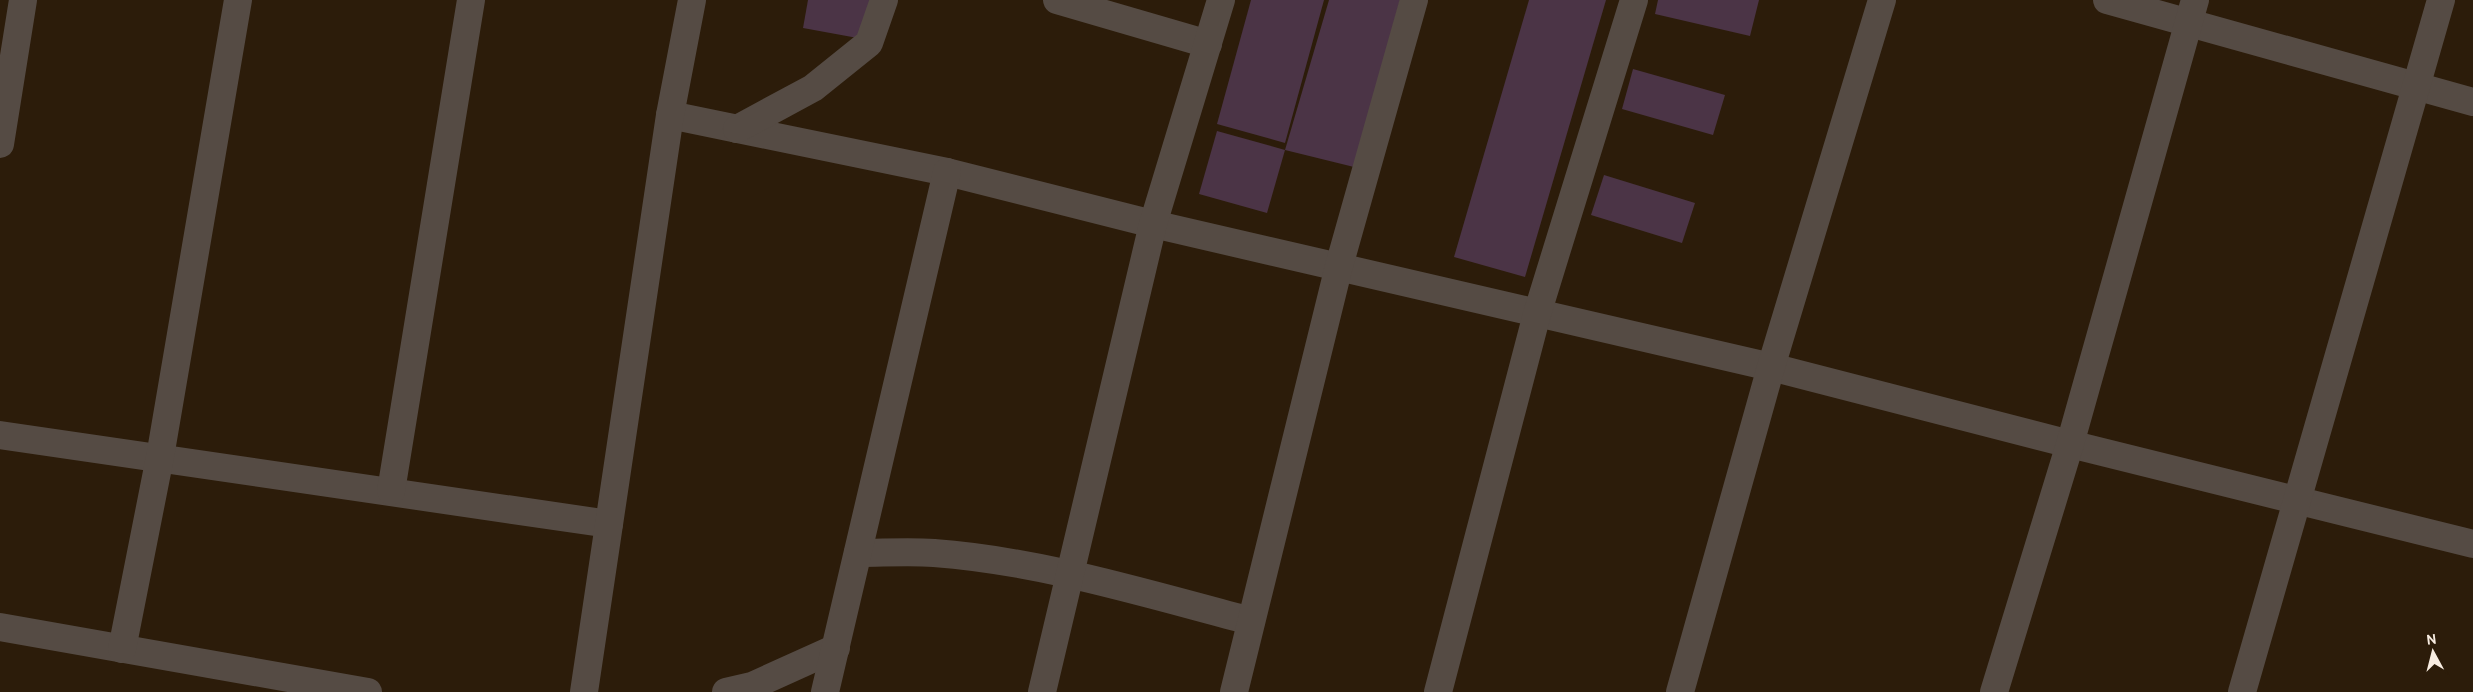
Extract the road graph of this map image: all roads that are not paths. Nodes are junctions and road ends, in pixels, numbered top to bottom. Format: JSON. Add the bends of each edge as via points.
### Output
{"nodes":[{"id":1,"x":23,"y":0,"type":"edge"},
{"id":2,"x":238,"y":0,"type":"edge"},
{"id":3,"x":471,"y":0,"type":"edge"},
{"id":4,"x":692,"y":0,"type":"edge"},
{"id":5,"x":884,"y":0,"type":"edge"},
{"id":6,"x":1057,"y":0,"type":"edge"},
{"id":7,"x":1221,"y":0,"type":"edge"},
{"id":8,"x":1414,"y":0,"type":"edge"},
{"id":9,"x":1634,"y":0,"type":"edge"},
{"id":10,"x":1882,"y":0,"type":"edge"},
{"id":11,"x":2106,"y":0,"type":"edge"},
{"id":12,"x":2441,"y":0,"type":"edge"},
{"id":13,"x":2192,"y":11,"type":"edge"},
{"id":14,"x":1208,"y":44,"type":"junction"},
{"id":15,"x":2416,"y":86,"type":"junction"},
{"id":16,"x":2473,"y":102,"type":"edge"},
{"id":17,"x":670,"y":115,"type":"junction"},
{"id":18,"x":737,"y":129,"type":"junction"},
{"id":19,"x":0,"y":144,"type":"edge"},
{"id":20,"x":947,"y":172,"type":"junction"},
{"id":21,"x":1153,"y":224,"type":"junction"},
{"id":22,"x":1339,"y":266,"type":"junction"},
{"id":23,"x":1537,"y":314,"type":"junction"},
{"id":24,"x":1770,"y":367,"type":"junction"},
{"id":25,"x":0,"y":434,"type":"edge"},
{"id":26,"x":2070,"y":444,"type":"junction"},
{"id":27,"x":160,"y":457,"type":"junction"},
{"id":28,"x":391,"y":491,"type":"junction"},
{"id":29,"x":2296,"y":499,"type":"junction"},
{"id":30,"x":609,"y":524,"type":"junction"},
{"id":31,"x":2473,"y":544,"type":"edge"},
{"id":32,"x":858,"y":553,"type":"junction"},
{"id":33,"x":1070,"y":574,"type":"junction"},
{"id":34,"x":1251,"y":621,"type":"junction"},
{"id":35,"x":0,"y":628,"type":"edge"},
{"id":36,"x":836,"y":648,"type":"junction"},
{"id":37,"x":122,"y":649,"type":"junction"},
{"id":38,"x":368,"y":692,"type":"edge"},
{"id":39,"x":584,"y":692,"type":"edge"},
{"id":40,"x":726,"y":692,"type":"edge"},
{"id":41,"x":825,"y":692,"type":"edge"},
{"id":42,"x":1042,"y":692,"type":"edge"},
{"id":43,"x":1234,"y":692,"type":"edge"},
{"id":44,"x":1438,"y":692,"type":"edge"},
{"id":45,"x":1680,"y":692,"type":"edge"},
{"id":46,"x":1994,"y":692,"type":"edge"},
{"id":47,"x":2242,"y":692,"type":"edge"}],
"edges":[{"from":1,"to":19,"type":"street"},
{"from":2,"to":27,"type":"street"},
{"from":3,"to":28,"type":"street"},
{"from":4,"to":17,"type":"street"},
{"from":5,"to":18,"type":"street","via":[[869,43],[814,88]]},
{"from":6,"to":14,"type":"street"},
{"from":7,"to":14,"type":"street"},
{"from":8,"to":22,"type":"street"},
{"from":9,"to":23,"type":"street"},
{"from":10,"to":24,"type":"street"},
{"from":11,"to":13,"type":"street"},
{"from":12,"to":15,"type":"street"},
{"from":13,"to":15,"type":"street"},
{"from":13,"to":26,"type":"street"},
{"from":14,"to":21,"type":"street"},
{"from":15,"to":16,"type":"street"},
{"from":15,"to":29,"type":"street"},
{"from":17,"to":18,"type":"street"},
{"from":17,"to":30,"type":"street"},
{"from":18,"to":20,"type":"street"},
{"from":20,"to":21,"type":"street"},
{"from":20,"to":32,"type":"street"},
{"from":21,"to":22,"type":"street"},
{"from":21,"to":33,"type":"street"},
{"from":22,"to":23,"type":"street"},
{"from":22,"to":34,"type":"street"},
{"from":23,"to":24,"type":"street"},
{"from":23,"to":44,"type":"street"},
{"from":24,"to":26,"type":"street"},
{"from":24,"to":45,"type":"street"},
{"from":25,"to":27,"type":"street"},
{"from":26,"to":29,"type":"street"},
{"from":26,"to":46,"type":"street"},
{"from":27,"to":28,"type":"street"},
{"from":27,"to":37,"type":"street"},
{"from":28,"to":30,"type":"street"},
{"from":29,"to":31,"type":"street"},
{"from":29,"to":47,"type":"street"},
{"from":30,"to":39,"type":"street"},
{"from":32,"to":33,"type":"street","via":[[933,553]]},
{"from":32,"to":36,"type":"street"},
{"from":33,"to":34,"type":"street"},
{"from":33,"to":42,"type":"street"},
{"from":34,"to":43,"type":"street"},
{"from":35,"to":37,"type":"street"},
{"from":36,"to":40,"type":"street","via":[[752,686]]},
{"from":36,"to":41,"type":"street"},
{"from":37,"to":38,"type":"street"}]}
